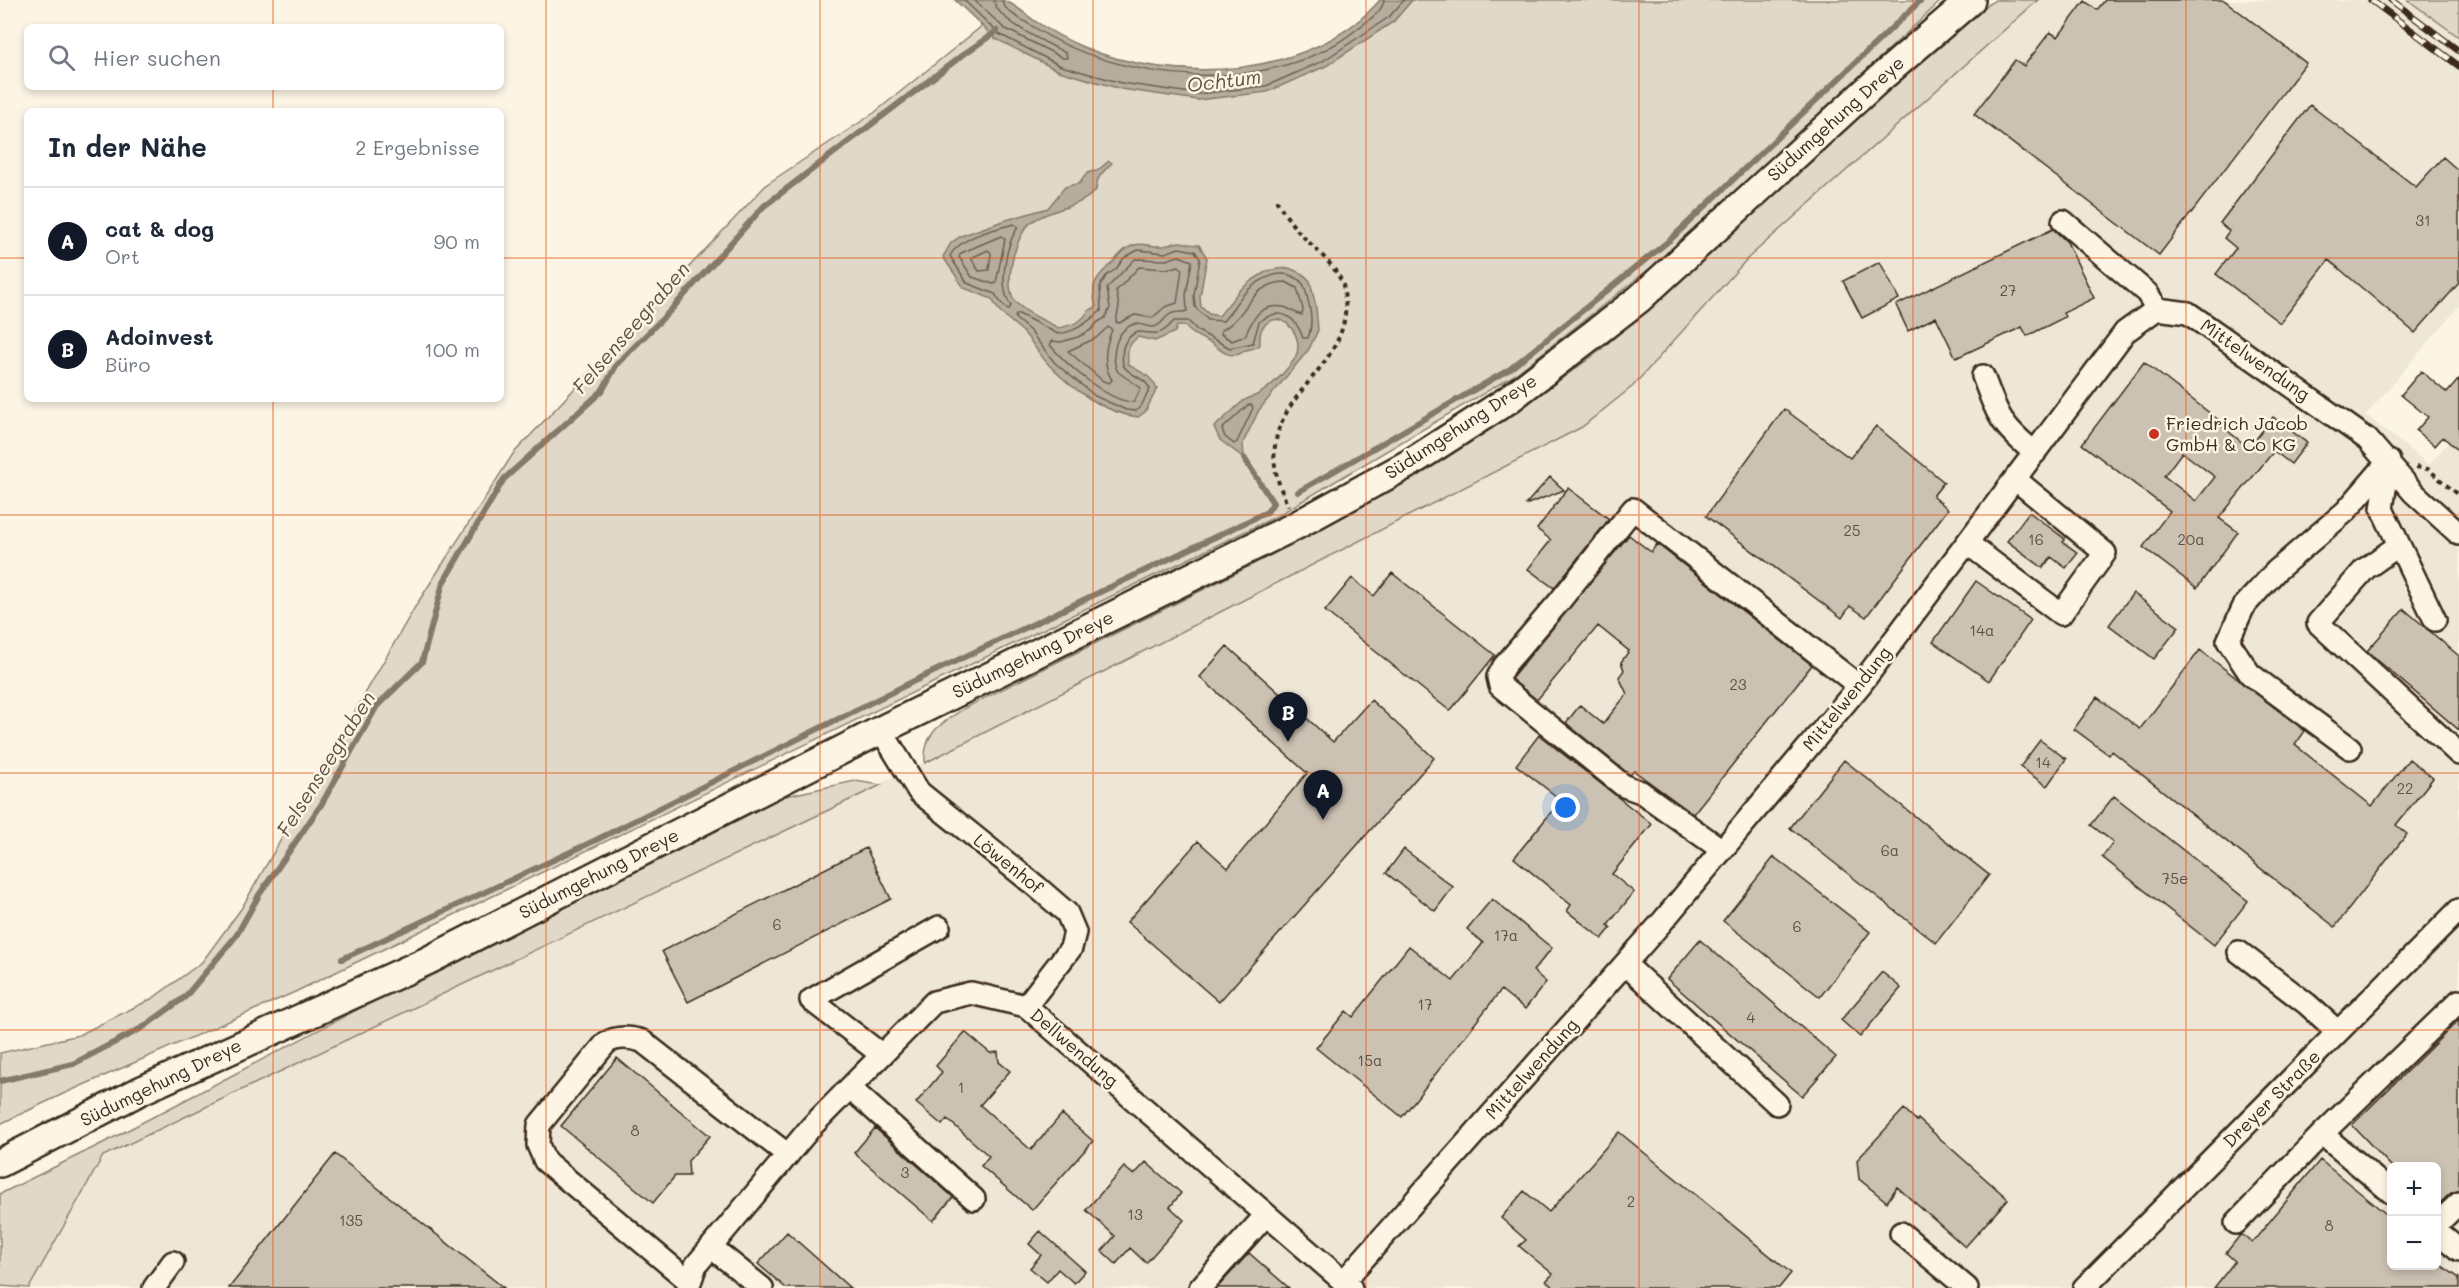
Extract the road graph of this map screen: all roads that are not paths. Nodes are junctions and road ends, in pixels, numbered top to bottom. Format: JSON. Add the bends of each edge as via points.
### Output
{"nodes":[{"id":1,"x":1971,"y":0,"type":"edge"},
{"id":2,"x":2062,"y":220,"type":"dead end"},
{"id":3,"x":2157,"y":309,"type":"junction"},
{"id":4,"x":1983,"y":376,"type":"dead end"},
{"id":5,"x":2035,"y":453,"type":"junction"},
{"id":6,"x":2389,"y":461,"type":"junction"},
{"id":7,"x":2015,"y":479,"type":"junction"},
{"id":8,"x":2459,"y":534,"type":"edge"},
{"id":9,"x":1967,"y":543,"type":"junction"},
{"id":10,"x":2399,"y":545,"type":"junction"},
{"id":11,"x":2435,"y":620,"type":"dead end"},
{"id":12,"x":1859,"y":686,"type":"junction"},
{"id":13,"x":881,"y":730,"type":"junction"},
{"id":14,"x":2350,"y":748,"type":"dead end"},
{"id":15,"x":2459,"y":754,"type":"edge"},
{"id":16,"x":1722,"y":850,"type":"junction"},
{"id":17,"x":2459,"y":910,"type":"edge"},
{"id":18,"x":939,"y":927,"type":"dead end"},
{"id":19,"x":2239,"y":952,"type":"dead end"},
{"id":20,"x":1625,"y":964,"type":"junction"},
{"id":21,"x":2459,"y":1001,"type":"edge"},
{"id":22,"x":1026,"y":1006,"type":"junction"},
{"id":23,"x":2338,"y":1032,"type":"junction"},
{"id":24,"x":882,"y":1055,"type":"junction"},
{"id":25,"x":850,"y":1088,"type":"junction"},
{"id":26,"x":1777,"y":1104,"type":"dead end"},
{"id":27,"x":2322,"y":1134,"type":"junction"},
{"id":28,"x":788,"y":1155,"type":"junction"},
{"id":29,"x":1,"y":1163,"type":"edge"},
{"id":30,"x":2387,"y":1190,"type":"edge"},
{"id":31,"x":974,"y":1198,"type":"dead end"},
{"id":32,"x":2459,"y":1203,"type":"edge"},
{"id":33,"x":1266,"y":1215,"type":"junction"},
{"id":34,"x":2441,"y":1221,"type":"edge"},
{"id":35,"x":2235,"y":1223,"type":"dead end"},
{"id":36,"x":1901,"y":1233,"type":"dead end"},
{"id":37,"x":2441,"y":1235,"type":"edge"},
{"id":38,"x":711,"y":1247,"type":"junction"},
{"id":39,"x":2459,"y":1250,"type":"edge"},
{"id":40,"x":173,"y":1262,"type":"dead end"},
{"id":41,"x":689,"y":1285,"type":"edge"},
{"id":42,"x":1347,"y":1285,"type":"edge"},
{"id":43,"x":154,"y":1288,"type":"edge"},
{"id":44,"x":762,"y":1288,"type":"edge"},
{"id":45,"x":1200,"y":1288,"type":"edge"},
{"id":46,"x":1967,"y":1288,"type":"edge"},
{"id":47,"x":2084,"y":1288,"type":"edge"}],
"edges":[{"from":1,"to":13,"type":"main road","name":"Südumgehung Dreye","via":[[1639,299],[1508,400],[1420,457],[1298,525]]},
{"from":2,"to":3,"type":"street","via":[[2147,293]]},
{"from":3,"to":5,"type":"street","name":"Mittelwendung","via":[[2126,332]]},
{"from":3,"to":6,"type":"street","name":"Mittelwendung","via":[[2188,313],[2367,439]]},
{"from":4,"to":5,"type":"street","via":[[1998,416],[2010,433]]},
{"from":5,"to":7,"type":"street","name":"Mittelwendung"},
{"from":6,"to":8,"type":"street","name":"Mittelwendung","via":[[2414,493]]},
{"from":6,"to":10,"type":"street","via":[[2382,509]]},
{"from":6,"to":14,"type":"street","via":[[2346,511],[2276,571],[2244,606],[2228,641],[2250,674]]},
{"from":7,"to":9,"type":"street","name":"Mittelwendung"},
{"from":7,"to":9,"type":"street","via":[[2105,553],[2061,614]]},
{"from":9,"to":12,"type":"street","name":"Mittelwendung"},
{"from":10,"to":11,"type":"street"},
{"from":10,"to":15,"type":"street","via":[[2365,569],[2318,623]]},
{"from":12,"to":16,"type":"street","name":"Mittelwendung"},
{"from":12,"to":16,"type":"street","via":[[1633,509],[1504,666],[1498,677],[1500,686],[1624,786],[1641,792]]},
{"from":13,"to":22,"type":"street","name":"Löwenhof","via":[[919,792],[1066,913],[1075,932],[1071,948]]},
{"from":13,"to":29,"type":"main road","name":"Südumgehung Dreye","via":[[427,961],[142,1090]]},
{"from":16,"to":20,"type":"street","name":"Mittelwendung"},
{"from":17,"to":23,"type":"street","name":"Dreyer Straße"},
{"from":18,"to":24,"type":"street","via":[[811,1000]]},
{"from":19,"to":23,"type":"street"},
{"from":20,"to":26,"type":"street"},
{"from":20,"to":42,"type":"street","name":"Mittelwendung"},
{"from":21,"to":27,"type":"street"},
{"from":22,"to":24,"type":"street","name":"Dellwendung","via":[[971,993],[934,1002]]},
{"from":22,"to":33,"type":"street","name":"Dellwendung"},
{"from":23,"to":47,"type":"street","name":"Dreyer Straße"},
{"from":24,"to":25,"type":"street","name":"Dellwendung"},
{"from":25,"to":28,"type":"street","name":"Dellwendung"},
{"from":25,"to":31,"type":"street"},
{"from":27,"to":30,"type":"street"},
{"from":27,"to":35,"type":"street"},
{"from":28,"to":38,"type":"street","name":"Dellwendung"},
{"from":28,"to":41,"type":"street","via":[[642,1041],[630,1038],[606,1043],[539,1125],[538,1145],[545,1161]]},
{"from":32,"to":34,"type":"street"},
{"from":33,"to":42,"type":"street","name":"Dellwendung"},
{"from":33,"to":45,"type":"street"},
{"from":36,"to":46,"type":"street"},
{"from":37,"to":39,"type":"street"},
{"from":38,"to":41,"type":"street","name":"Dellwendung","via":[[696,1265]]},
{"from":38,"to":44,"type":"street"},
{"from":40,"to":43,"type":"street"}]}
